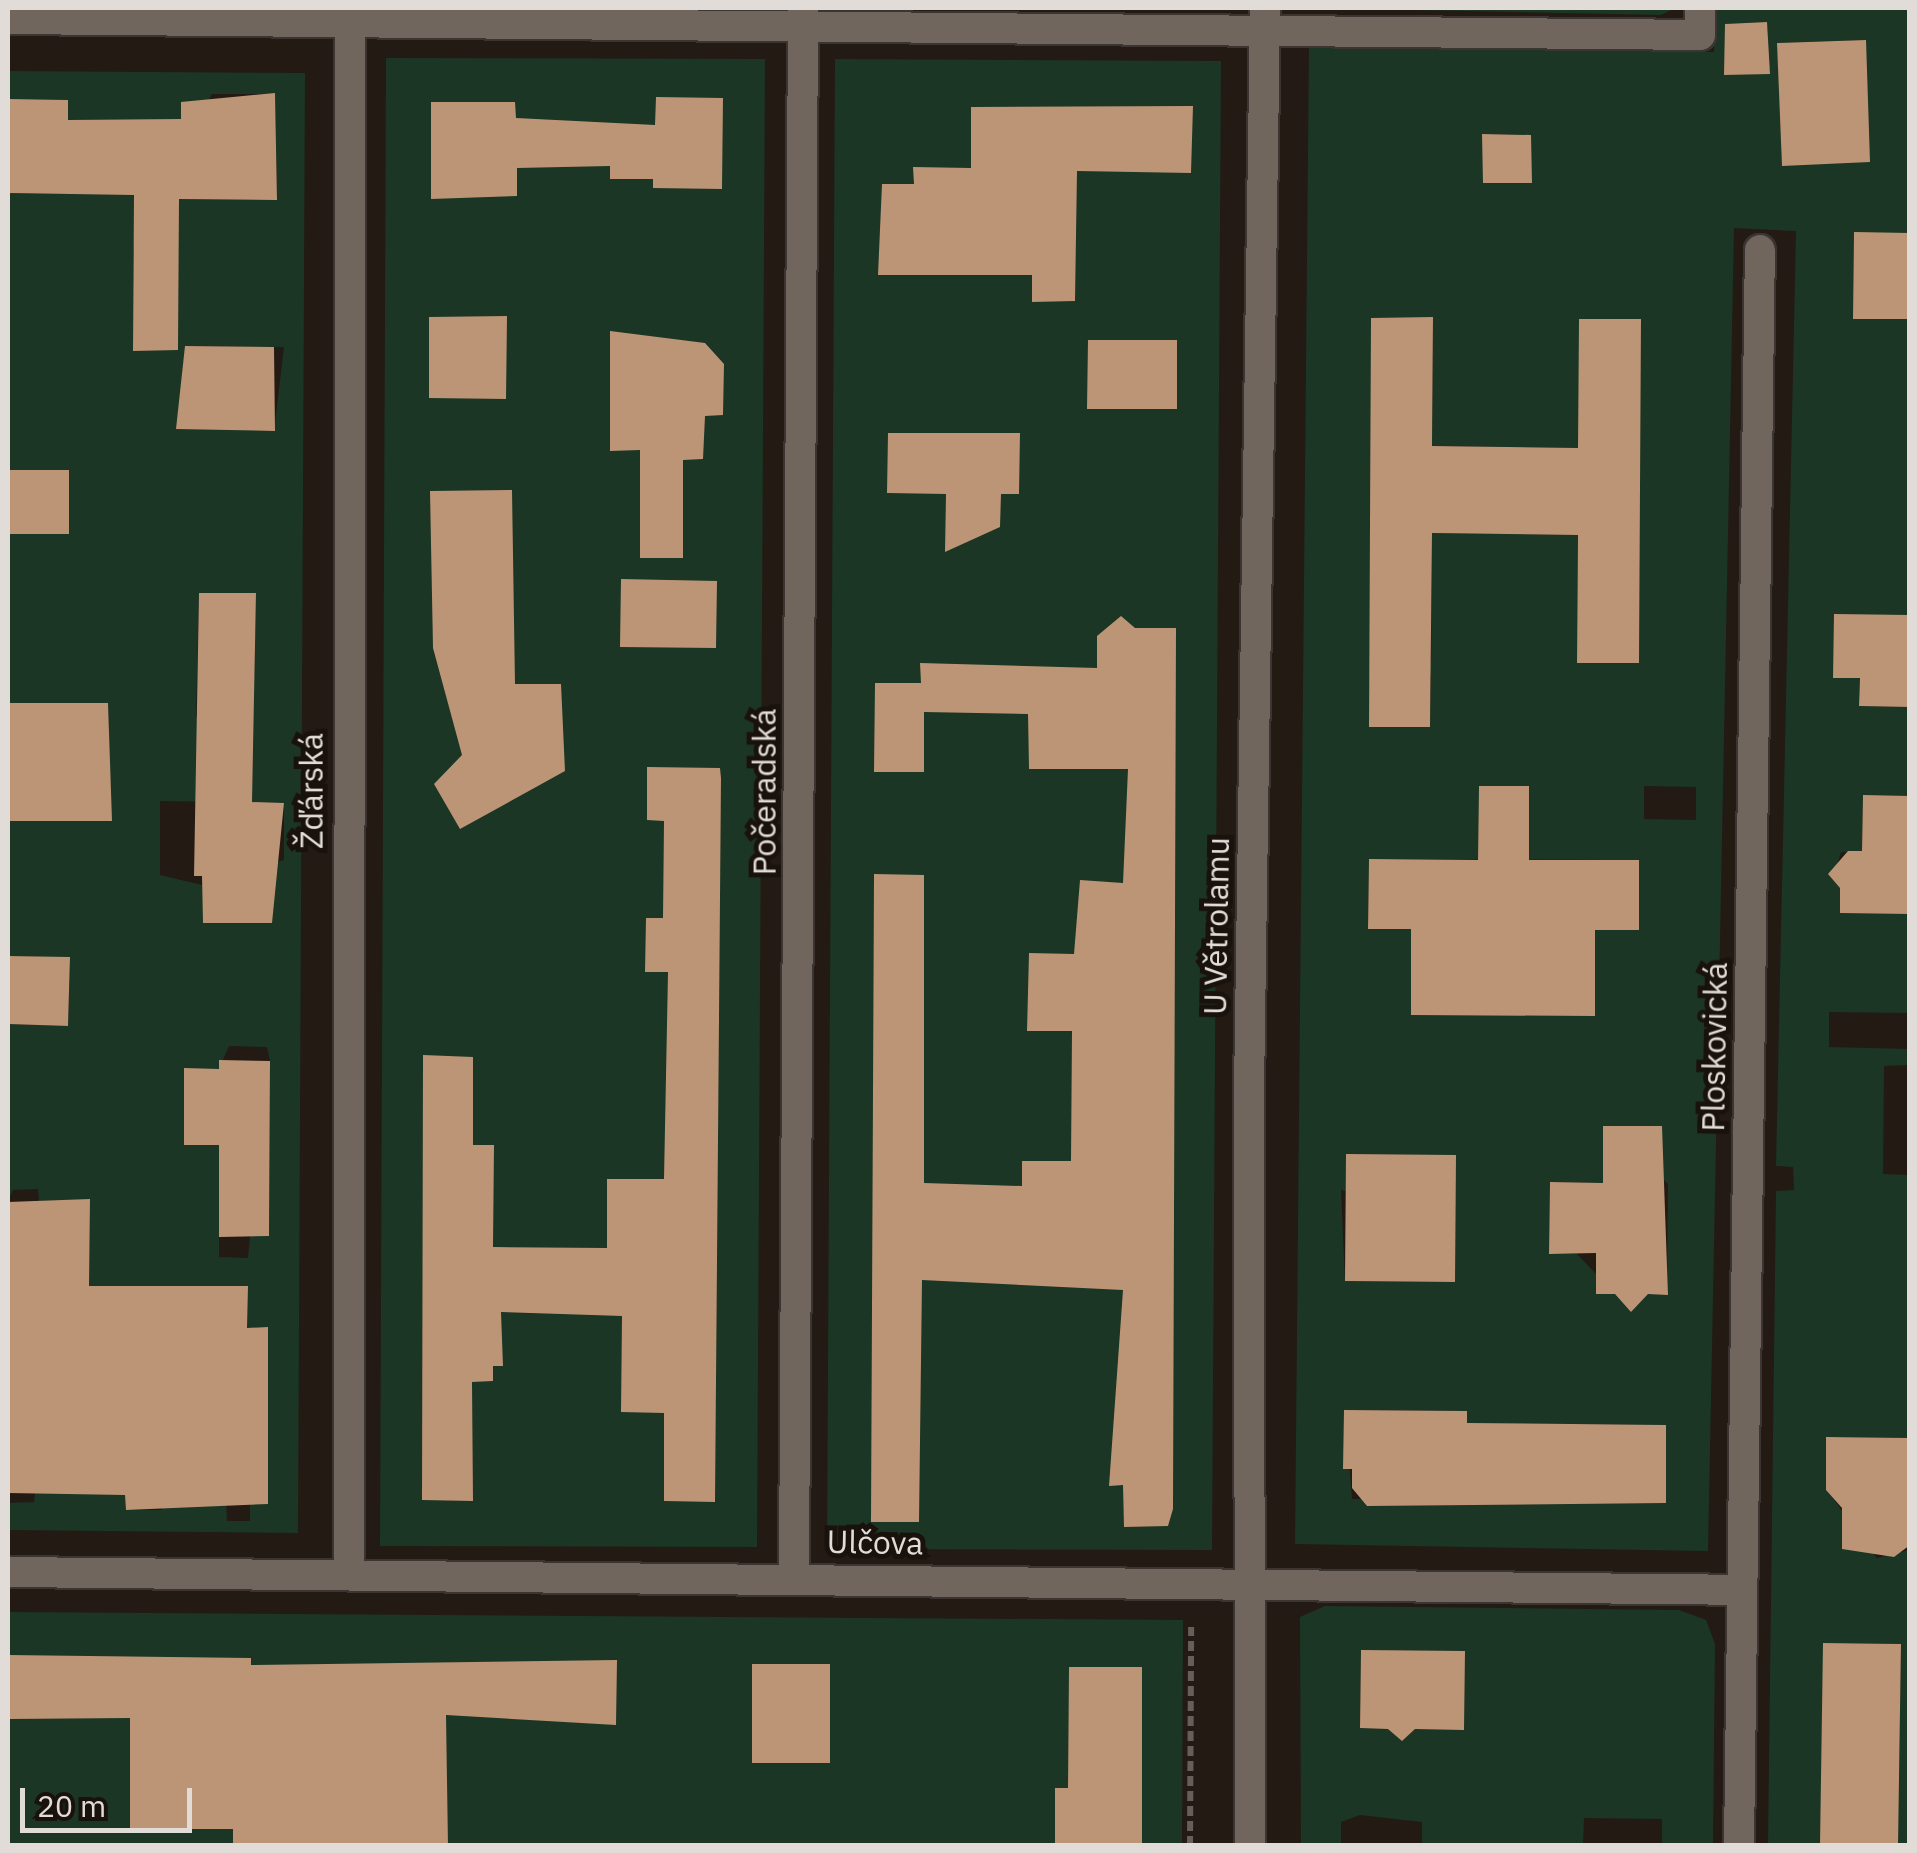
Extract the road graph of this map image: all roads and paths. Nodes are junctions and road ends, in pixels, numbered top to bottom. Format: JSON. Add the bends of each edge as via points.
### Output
{"nodes":[{"id":1,"x":1700,"y":8,"type":"edge"},
{"id":2,"x":350,"y":14,"type":"edge"},
{"id":3,"x":803,"y":18,"type":"edge"},
{"id":4,"x":8,"y":19,"type":"edge"},
{"id":5,"x":1265,"y":20,"type":"edge"},
{"id":6,"x":1760,"y":250,"type":"dead end"},
{"id":7,"x":8,"y":1572,"type":"edge"},
{"id":8,"x":350,"y":1574,"type":"junction"},
{"id":9,"x":794,"y":1576,"type":"junction"},
{"id":10,"x":1250,"y":1580,"type":"junction"},
{"id":11,"x":1742,"y":1590,"type":"junction"},
{"id":12,"x":1250,"y":1846,"type":"edge"},
{"id":13,"x":1739,"y":1846,"type":"edge"}],
"edges":[{"from":1,"to":5,"type":"street","via":[[1700,35]]},
{"from":2,"to":3,"type":"street"},
{"from":2,"to":4,"type":"street"},
{"from":2,"to":8,"type":"street","name":"Žďárská"},
{"from":3,"to":5,"type":"street"},
{"from":3,"to":9,"type":"street","name":"Počeradská"},
{"from":5,"to":10,"type":"street","name":"U Větrolamu"},
{"from":6,"to":11,"type":"street","name":"Ploskovická"},
{"from":7,"to":8,"type":"street","name":"Ulčova"},
{"from":8,"to":9,"type":"street","name":"Ulčova"},
{"from":9,"to":10,"type":"street","name":"Ulčova"},
{"from":10,"to":11,"type":"street","name":"Ulčova"},
{"from":10,"to":12,"type":"street","name":"U Větrolamu"},
{"from":11,"to":13,"type":"street","name":"Ploskovická"}]}
